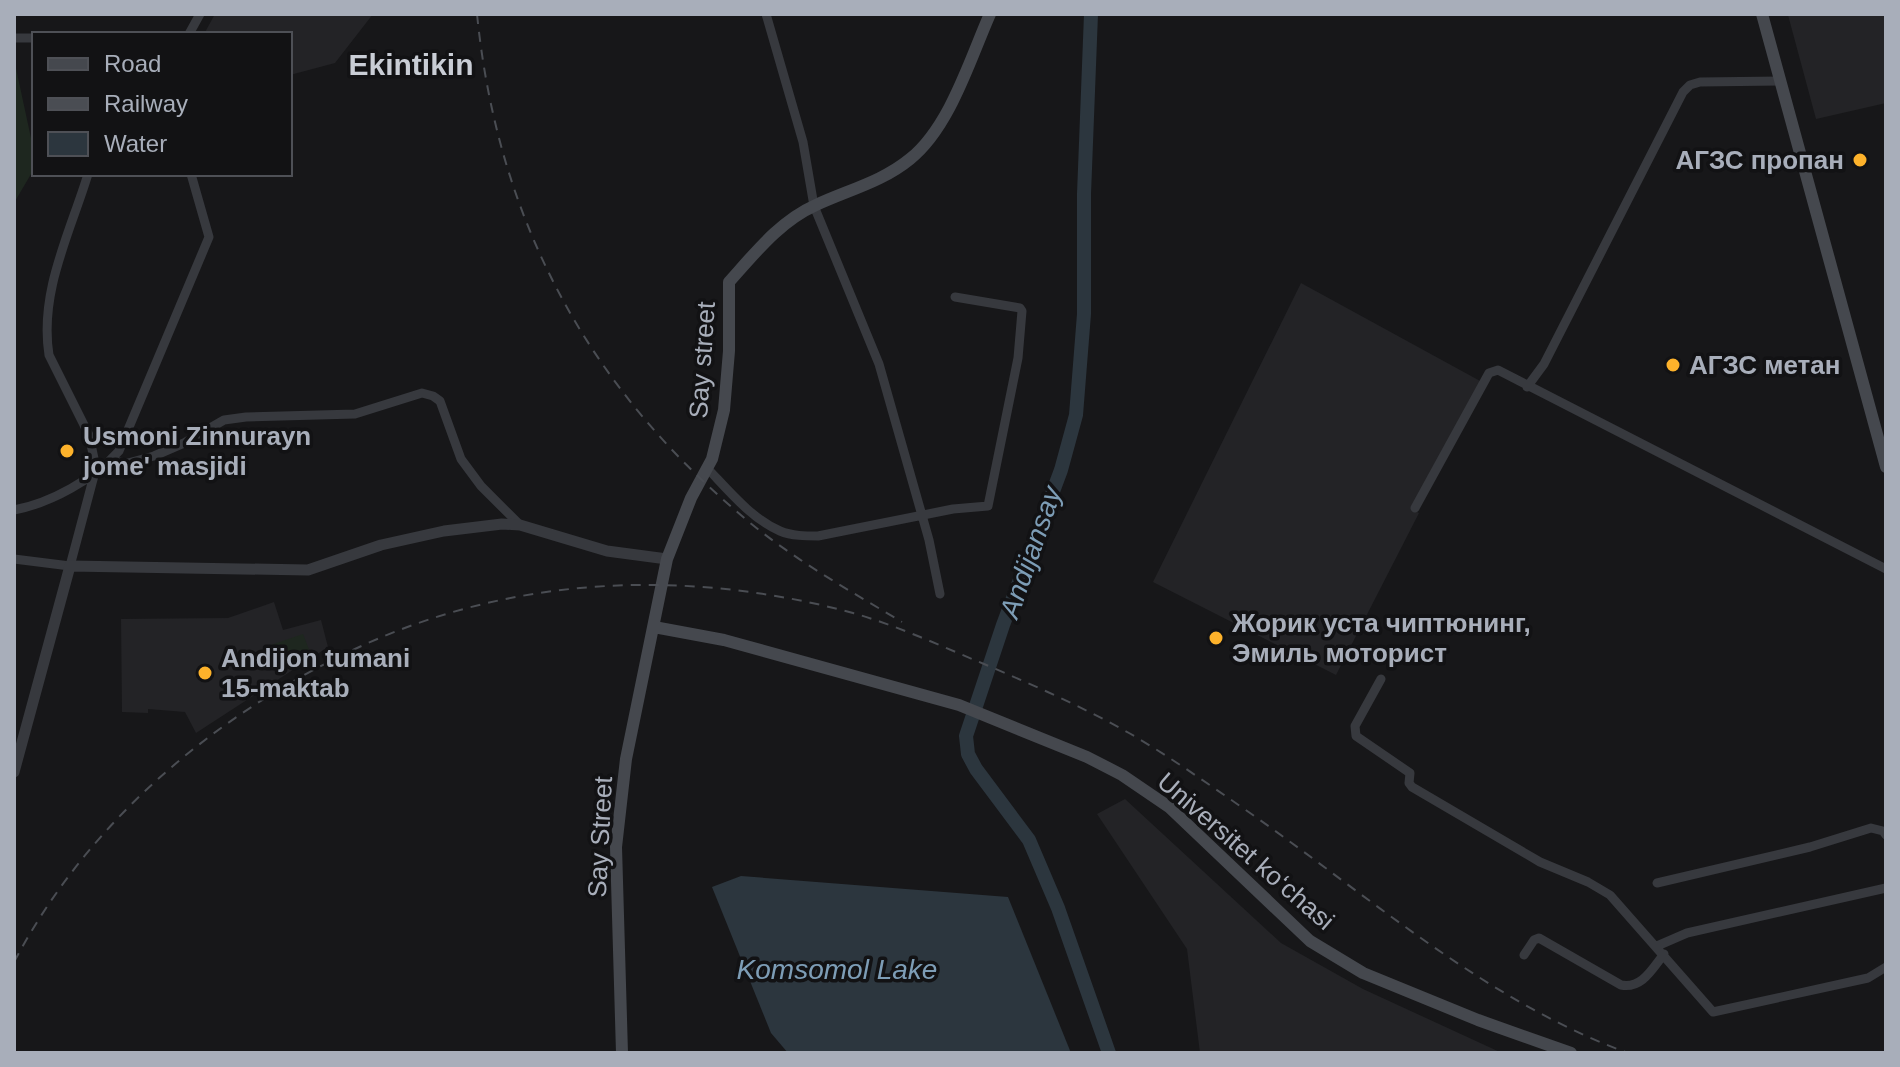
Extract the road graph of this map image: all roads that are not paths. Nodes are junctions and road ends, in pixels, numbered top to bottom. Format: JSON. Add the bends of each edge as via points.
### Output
{"nodes":[{"id":1,"x":200,"y":14,"type":"edge"},
{"id":2,"x":766,"y":14,"type":"edge"},
{"id":3,"x":990,"y":14,"type":"edge"},
{"id":4,"x":1764,"y":14,"type":"edge"},
{"id":5,"x":190,"y":32,"type":"edge"},
{"id":6,"x":1781,"y":81,"type":"junction"},
{"id":7,"x":87,"y":176,"type":"edge"},
{"id":8,"x":192,"y":176,"type":"edge"},
{"id":9,"x":814,"y":206,"type":"junction"},
{"id":10,"x":955,"y":297,"type":"dead end"},
{"id":11,"x":1527,"y":387,"type":"junction"},
{"id":12,"x":109,"y":461,"type":"junction"},
{"id":13,"x":1886,"y":467,"type":"edge"},
{"id":14,"x":96,"y":468,"type":"junction"},
{"id":15,"x":708,"y":469,"type":"junction"},
{"id":16,"x":1415,"y":508,"type":"dead end"},
{"id":17,"x":14,"y":510,"type":"edge"},
{"id":18,"x":922,"y":516,"type":"junction"},
{"id":19,"x":520,"y":525,"type":"junction"},
{"id":20,"x":14,"y":559,"type":"edge"},
{"id":21,"x":667,"y":559,"type":"junction"},
{"id":22,"x":70,"y":566,"type":"junction"},
{"id":23,"x":1886,"y":569,"type":"edge"},
{"id":24,"x":940,"y":594,"type":"dead end"},
{"id":25,"x":654,"y":627,"type":"junction"},
{"id":26,"x":1381,"y":679,"type":"dead end"},
{"id":27,"x":14,"y":772,"type":"edge"},
{"id":28,"x":1886,"y":835,"type":"edge"},
{"id":29,"x":1657,"y":883,"type":"dead end"},
{"id":30,"x":1886,"y":888,"type":"edge"},
{"id":31,"x":1657,"y":946,"type":"junction"},
{"id":32,"x":1664,"y":954,"type":"junction"},
{"id":33,"x":1524,"y":955,"type":"dead end"},
{"id":34,"x":1886,"y":967,"type":"edge"},
{"id":35,"x":622,"y":1053,"type":"edge"},
{"id":36,"x":1571,"y":1053,"type":"edge"}],
"edges":[{"from":1,"to":5,"type":"street"},
{"from":2,"to":9,"type":"street","via":[[803,142]]},
{"from":3,"to":9,"type":"main road","name":"Say street","via":[[949,108],[912,158],[865,187]]},
{"from":4,"to":6,"type":"main road"},
{"from":6,"to":11,"type":"street","via":[[1700,82],[1683,92],[1544,364]]},
{"from":6,"to":13,"type":"main road"},
{"from":7,"to":14,"type":"street","via":[[58,257],[47,343],[89,435]]},
{"from":8,"to":12,"type":"street","via":[[209,237],[130,427]]},
{"from":9,"to":15,"type":"main road","name":"Say street","via":[[774,232],[729,282],[724,410]]},
{"from":9,"to":18,"type":"street","via":[[879,364]]},
{"from":10,"to":18,"type":"street","via":[[1020,308],[1018,358],[988,506]]},
{"from":11,"to":16,"type":"street","via":[[1498,370],[1489,373]]},
{"from":11,"to":23,"type":"street"},
{"from":12,"to":14,"type":"street"},
{"from":12,"to":19,"type":"street","via":[[128,463],[154,456],[224,420],[355,414],[422,393],[440,401],[461,459]]},
{"from":14,"to":17,"type":"street","via":[[80,483],[37,505]]},
{"from":14,"to":22,"type":"street"},
{"from":15,"to":18,"type":"street","via":[[745,507],[780,531],[818,536]]},
{"from":15,"to":21,"type":"main road","name":"Say street"},
{"from":18,"to":24,"type":"street"},
{"from":19,"to":21,"type":"street","via":[[607,551]]},
{"from":19,"to":22,"type":"street","via":[[444,531],[308,570]]},
{"from":20,"to":22,"type":"street"},
{"from":21,"to":25,"type":"main road","name":"Say street"},
{"from":22,"to":27,"type":"street"},
{"from":25,"to":35,"type":"main road","name":"Say Street","via":[[626,759],[616,847]]},
{"from":25,"to":36,"type":"main road","name":"Universitet kо‘chasi","via":[[724,640],[959,705],[1087,757],[1169,807],[1310,941],[1363,973]]},
{"from":26,"to":31,"type":"street","via":[[1355,726],[1356,736],[1410,773],[1412,787],[1540,862],[1600,888]]},
{"from":28,"to":29,"type":"street","via":[[1871,828]]},
{"from":30,"to":31,"type":"street","via":[[1687,933]]},
{"from":31,"to":32,"type":"street"},
{"from":32,"to":33,"type":"street","via":[[1643,981],[1629,986],[1539,938]]},
{"from":32,"to":34,"type":"street","via":[[1713,1012],[1868,978]]}]}
